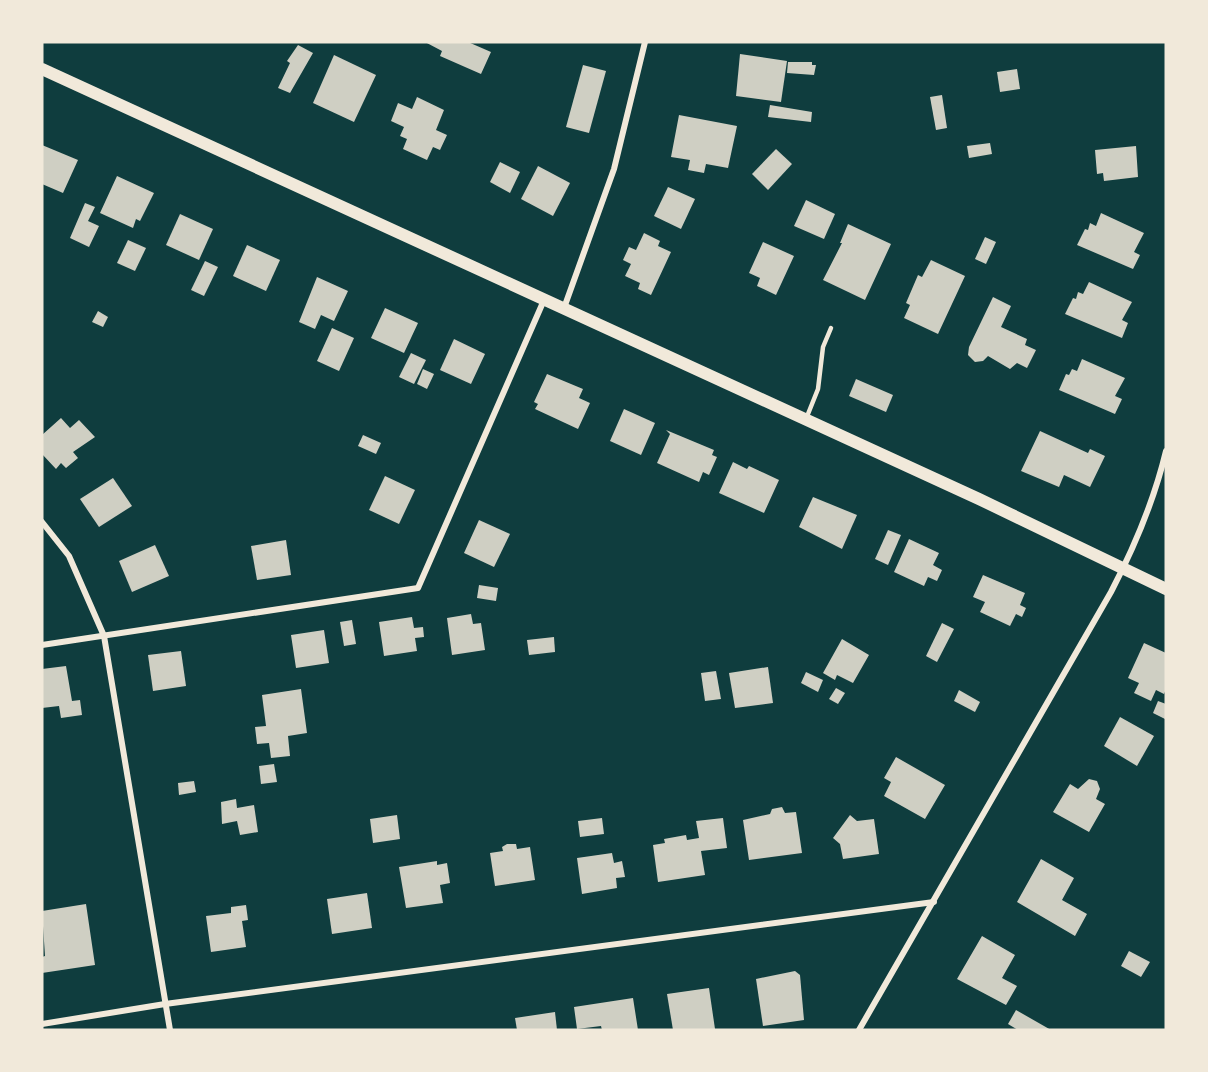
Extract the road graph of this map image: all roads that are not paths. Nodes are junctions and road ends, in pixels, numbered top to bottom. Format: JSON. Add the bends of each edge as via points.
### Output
{"nodes":[{"id":1,"x":645,"y":42,"type":"edge"},
{"id":2,"x":42,"y":69,"type":"edge"},
{"id":3,"x":545,"y":299,"type":"junction"},
{"id":4,"x":564,"y":308,"type":"junction"},
{"id":5,"x":831,"y":328,"type":"dead end"},
{"id":6,"x":806,"y":419,"type":"junction"},
{"id":7,"x":1166,"y":451,"type":"edge"},
{"id":8,"x":42,"y":522,"type":"edge"},
{"id":9,"x":1123,"y":569,"type":"junction"},
{"id":10,"x":1166,"y":589,"type":"edge"},
{"id":11,"x":104,"y":636,"type":"junction"},
{"id":12,"x":42,"y":645,"type":"edge"},
{"id":13,"x":934,"y":902,"type":"junction"},
{"id":14,"x":165,"y":1004,"type":"junction"},
{"id":15,"x":42,"y":1024,"type":"edge"},
{"id":16,"x":170,"y":1030,"type":"edge"},
{"id":17,"x":859,"y":1030,"type":"edge"}],
"edges":[{"from":1,"to":4,"type":"street","via":[[614,169]]},
{"from":2,"to":3,"type":"main road"},
{"from":3,"to":4,"type":"main road"},
{"from":3,"to":11,"type":"street","via":[[418,588]]},
{"from":4,"to":6,"type":"main road"},
{"from":5,"to":6,"type":"lane","via":[[823,347],[818,389]]},
{"from":6,"to":9,"type":"main road"},
{"from":7,"to":9,"type":"street","via":[[1136,545]]},
{"from":8,"to":11,"type":"street","via":[[69,556]]},
{"from":9,"to":10,"type":"main road"},
{"from":9,"to":13,"type":"street"},
{"from":11,"to":12,"type":"street"},
{"from":11,"to":14,"type":"street"},
{"from":13,"to":14,"type":"street"},
{"from":13,"to":17,"type":"street"},
{"from":14,"to":15,"type":"street"},
{"from":14,"to":16,"type":"street"}]}
